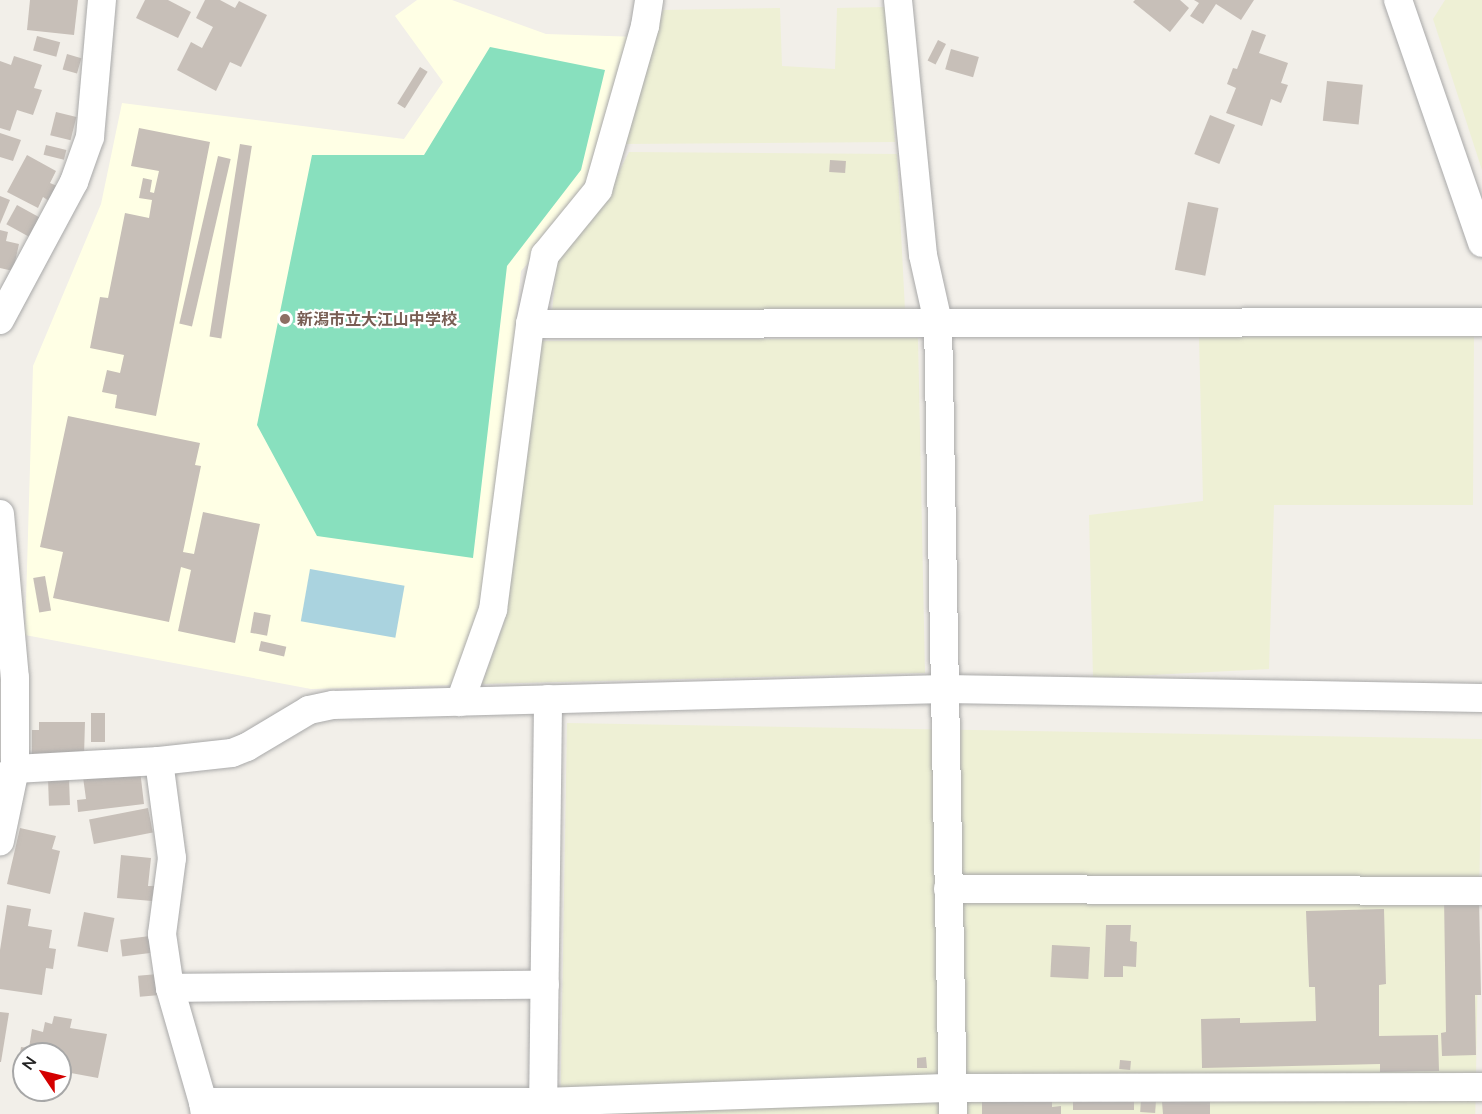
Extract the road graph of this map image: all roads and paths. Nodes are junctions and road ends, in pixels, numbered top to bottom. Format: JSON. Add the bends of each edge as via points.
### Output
{"nodes":[{"id":1,"x":649,"y":0,"type":"edge"},
{"id":2,"x":898,"y":0,"type":"edge"},
{"id":3,"x":1398,"y":0,"type":"edge"},
{"id":4,"x":105,"y":3,"type":"edge"},
{"id":5,"x":1482,"y":243,"type":"edge"},
{"id":6,"x":0,"y":320,"type":"edge"},
{"id":7,"x":938,"y":322,"type":"junction"},
{"id":8,"x":1482,"y":322,"type":"edge"},
{"id":9,"x":530,"y":324,"type":"junction"},
{"id":10,"x":0,"y":514,"type":"edge"},
{"id":11,"x":945,"y":689,"type":"junction"},
{"id":12,"x":1482,"y":698,"type":"edge"},
{"id":13,"x":548,"y":699,"type":"junction"},
{"id":14,"x":460,"y":702,"type":"junction"},
{"id":15,"x":159,"y":761,"type":"junction"},
{"id":16,"x":7,"y":774,"type":"edge"},
{"id":17,"x":0,"y":841,"type":"edge"},
{"id":18,"x":948,"y":889,"type":"junction"},
{"id":19,"x":1482,"y":891,"type":"edge"},
{"id":20,"x":545,"y":985,"type":"junction"},
{"id":21,"x":170,"y":988,"type":"junction"},
{"id":22,"x":1482,"y":1088,"type":"edge"},
{"id":23,"x":953,"y":1101,"type":"edge"},
{"id":24,"x":204,"y":1108,"type":"edge"},
{"id":25,"x":543,"y":1108,"type":"edge"}],
"edges":[{"from":1,"to":9,"type":"street","via":[[598,190],[545,255]]},
{"from":2,"to":7,"type":"street","via":[[923,255]]},
{"from":3,"to":5,"type":"street"},
{"from":4,"to":6,"type":"street","via":[[90,137],[74,182]]},
{"from":7,"to":8,"type":"street"},
{"from":7,"to":9,"type":"street"},
{"from":7,"to":11,"type":"street"},
{"from":9,"to":14,"type":"street","via":[[494,610]]},
{"from":10,"to":16,"type":"street","via":[[15,678]]},
{"from":11,"to":12,"type":"street"},
{"from":11,"to":13,"type":"street"},
{"from":11,"to":18,"type":"street"},
{"from":13,"to":14,"type":"street"},
{"from":13,"to":20,"type":"street"},
{"from":14,"to":15,"type":"street","via":[[333,705],[309,710],[232,753]]},
{"from":15,"to":16,"type":"street"},
{"from":15,"to":21,"type":"street","via":[[172,858],[162,934]]},
{"from":16,"to":17,"type":"street"},
{"from":18,"to":19,"type":"street"},
{"from":18,"to":23,"type":"street"},
{"from":20,"to":21,"type":"street"},
{"from":20,"to":25,"type":"street"},
{"from":21,"to":24,"type":"street"},
{"from":22,"to":23,"type":"street"},
{"from":23,"to":25,"type":"street"},
{"from":24,"to":25,"type":"street"}]}
